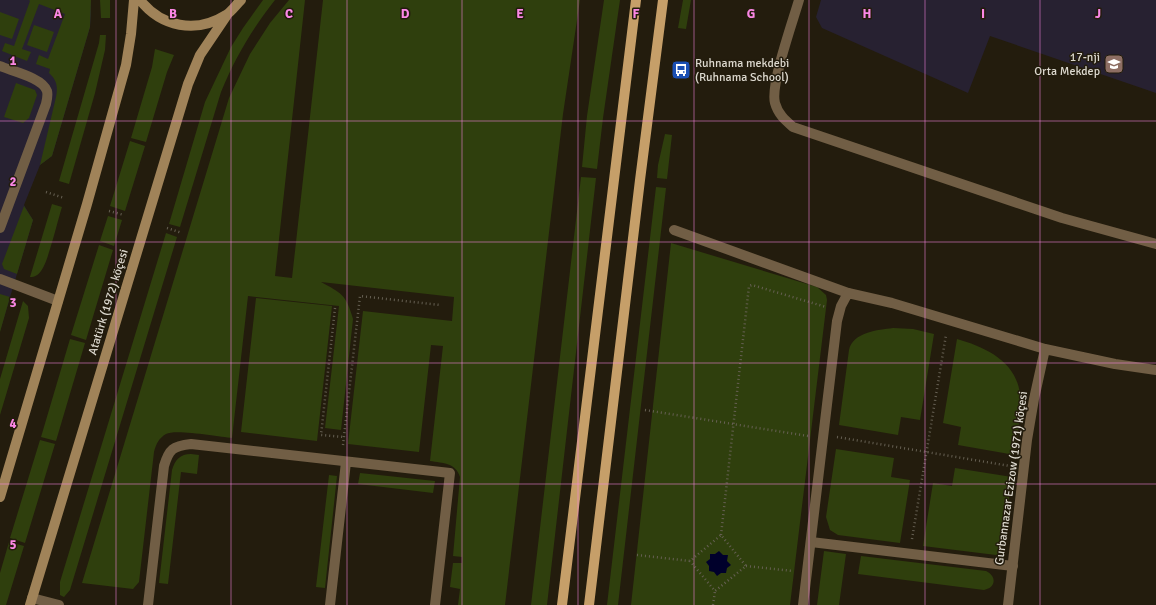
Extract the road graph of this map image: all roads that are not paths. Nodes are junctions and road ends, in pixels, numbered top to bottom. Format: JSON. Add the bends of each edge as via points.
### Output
{"nodes":[{"id":1,"x":134,"y":0,"type":"edge"},
{"id":2,"x":140,"y":0,"type":"edge"},
{"id":3,"x":241,"y":0,"type":"edge"},
{"id":4,"x":636,"y":0,"type":"edge"},
{"id":5,"x":663,"y":0,"type":"edge"},
{"id":6,"x":799,"y":0,"type":"edge"},
{"id":7,"x":227,"y":15,"type":"junction"},
{"id":8,"x":0,"y":66,"type":"edge"},
{"id":9,"x":0,"y":228,"type":"edge"},
{"id":10,"x":674,"y":230,"type":"dead end"},
{"id":11,"x":1156,"y":244,"type":"edge"},
{"id":12,"x":0,"y":280,"type":"edge"},
{"id":13,"x":848,"y":293,"type":"junction"},
{"id":14,"x":58,"y":301,"type":"junction"},
{"id":15,"x":1045,"y":349,"type":"junction"},
{"id":16,"x":1156,"y":370,"type":"edge"},
{"id":17,"x":346,"y":462,"type":"junction"},
{"id":18,"x":0,"y":497,"type":"edge"},
{"id":19,"x":811,"y":542,"type":"junction"},
{"id":20,"x":1012,"y":566,"type":"junction"},
{"id":21,"x":31,"y":601,"type":"edge"},
{"id":22,"x":59,"y":605,"type":"edge"},
{"id":23,"x":148,"y":605,"type":"edge"},
{"id":24,"x":330,"y":605,"type":"edge"},
{"id":25,"x":435,"y":605,"type":"edge"},
{"id":26,"x":562,"y":605,"type":"edge"},
{"id":27,"x":589,"y":605,"type":"edge"},
{"id":28,"x":803,"y":605,"type":"edge"},
{"id":29,"x":1008,"y":605,"type":"edge"}],
"edges":[{"from":1,"to":14,"type":"main road","via":[[126,65]]},
{"from":2,"to":7,"type":"main road","via":[[160,19],[176,25],[194,26],[211,23]]},
{"from":3,"to":7,"type":"main road"},
{"from":4,"to":26,"type":"main road"},
{"from":5,"to":27,"type":"main road"},
{"from":6,"to":11,"type":"street","via":[[774,86],[774,102],[782,118],[793,127],[1062,218]]},
{"from":7,"to":21,"type":"main road","name":"Atatürk (1972) köçesi","via":[[200,55],[188,84]]},
{"from":8,"to":9,"type":"street","via":[[43,84],[48,97]]},
{"from":10,"to":13,"type":"street"},
{"from":12,"to":14,"type":"street"},
{"from":13,"to":15,"type":"street","via":[[892,303]]},
{"from":13,"to":19,"type":"street","via":[[837,320]]},
{"from":14,"to":18,"type":"main road"},
{"from":15,"to":16,"type":"street"},
{"from":15,"to":20,"type":"street","name":"Gurbannazar Ezizow (1971) köçesi","via":[[1027,440]]},
{"from":17,"to":23,"type":"street","via":[[191,444],[171,449],[164,466]]},
{"from":17,"to":24,"type":"street"},
{"from":17,"to":25,"type":"street","via":[[450,473]]},
{"from":19,"to":20,"type":"street"},
{"from":19,"to":28,"type":"street"},
{"from":20,"to":29,"type":"street","name":"Gurbannazar Ezizow (1971) köçesi"},
{"from":21,"to":22,"type":"street"}]}
